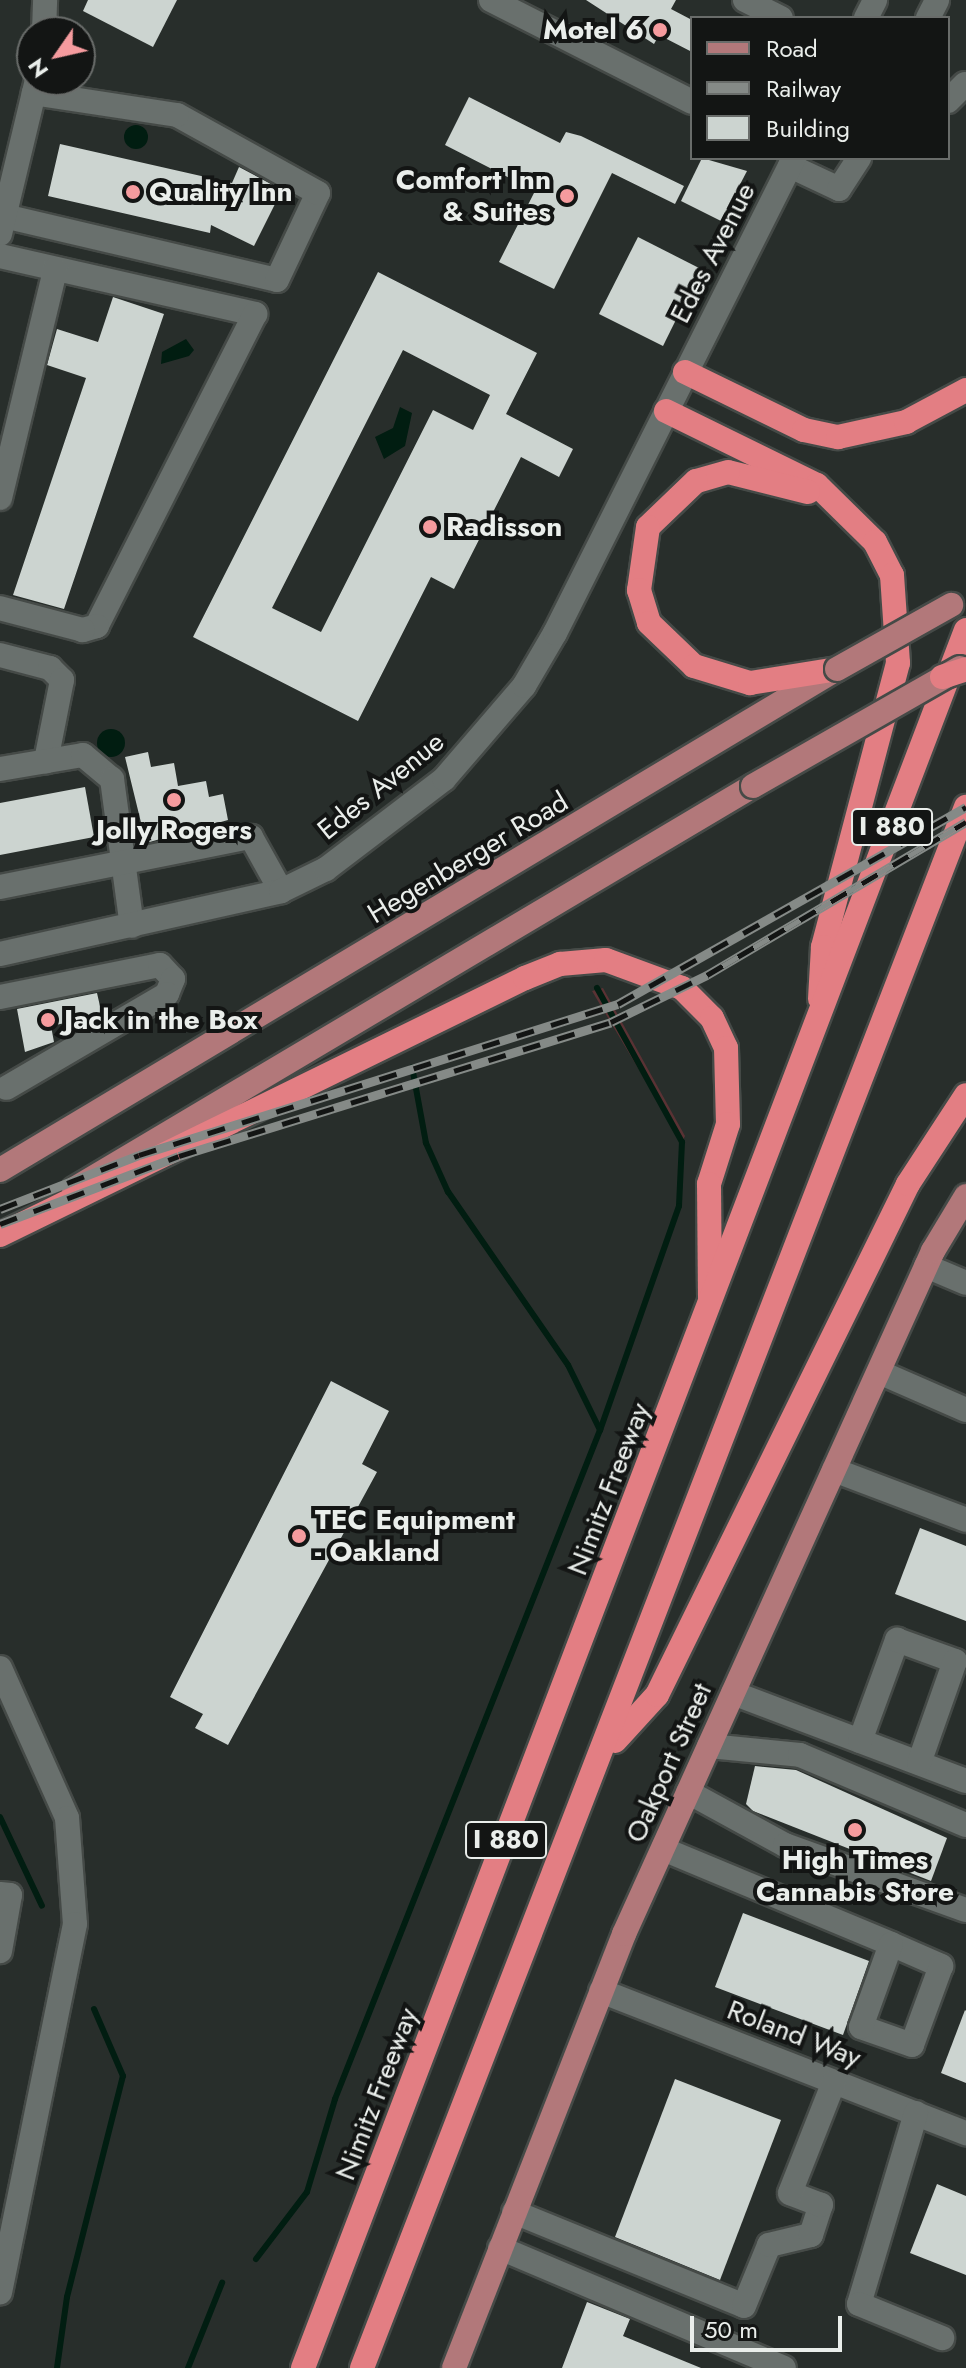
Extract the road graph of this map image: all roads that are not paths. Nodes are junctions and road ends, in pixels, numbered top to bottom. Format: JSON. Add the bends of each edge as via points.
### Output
{"nodes":[{"id":1,"x":745,"y":0,"type":"edge"},
{"id":2,"x":498,"y":2,"type":"edge"},
{"id":3,"x":777,"y":16,"type":"edge"},
{"id":4,"x":965,"y":84,"type":"edge"},
{"id":5,"x":31,"y":96,"type":"edge"},
{"id":6,"x":84,"y":96,"type":"edge"},
{"id":7,"x":950,"y":99,"type":"edge"},
{"id":8,"x":690,"y":101,"type":"edge"},
{"id":9,"x":10,"y":152,"type":"edge"},
{"id":10,"x":858,"y":160,"type":"edge"},
{"id":11,"x":792,"y":162,"type":"edge"},
{"id":12,"x":2,"y":225,"type":"edge"},
{"id":13,"x":0,"y":256,"type":"edge"},
{"id":14,"x":55,"y":270,"type":"junction"},
{"id":15,"x":685,"y":372,"type":"junction"},
{"id":16,"x":966,"y":390,"type":"edge"},
{"id":17,"x":666,"y":411,"type":"junction"},
{"id":18,"x":0,"y":498,"type":"edge"},
{"id":19,"x":850,"y":514,"type":"junction"},
{"id":20,"x":966,"y":596,"type":"edge"},
{"id":21,"x":0,"y":608,"type":"edge"},
{"id":22,"x":966,"y":630,"type":"edge"},
{"id":23,"x":0,"y":655,"type":"edge"},
{"id":24,"x":966,"y":667,"type":"edge"},
{"id":25,"x":837,"y":669,"type":"junction"},
{"id":26,"x":942,"y":677,"type":"joint"},
{"id":27,"x":46,"y":761,"type":"junction"},
{"id":28,"x":0,"y":769,"type":"edge"},
{"id":29,"x":966,"y":807,"type":"edge"},
{"id":30,"x":123,"y":863,"type":"junction"},
{"id":31,"x":0,"y":887,"type":"edge"},
{"id":32,"x":281,"y":891,"type":"junction"},
{"id":33,"x":132,"y":926,"type":"junction"},
{"id":34,"x":0,"y":954,"type":"edge"},
{"id":35,"x":0,"y":997,"type":"edge"},
{"id":36,"x":818,"y":1025,"type":"junction"},
{"id":37,"x":6,"y":1088,"type":"dead end"},
{"id":38,"x":966,"y":1095,"type":"edge"},
{"id":39,"x":0,"y":1170,"type":"edge"},
{"id":40,"x":966,"y":1196,"type":"edge"},
{"id":41,"x":0,"y":1234,"type":"edge"},
{"id":42,"x":926,"y":1266,"type":"junction"},
{"id":43,"x":966,"y":1283,"type":"edge"},
{"id":44,"x":710,"y":1311,"type":"junction"},
{"id":45,"x":879,"y":1372,"type":"junction"},
{"id":46,"x":966,"y":1410,"type":"edge"},
{"id":47,"x":834,"y":1470,"type":"junction"},
{"id":48,"x":966,"y":1520,"type":"edge"},
{"id":49,"x":0,"y":1668,"type":"edge"},
{"id":50,"x":733,"y":1693,"type":"junction"},
{"id":51,"x":860,"y":1741,"type":"junction"},
{"id":52,"x":709,"y":1746,"type":"junction"},
{"id":53,"x":606,"y":1751,"type":"junction"},
{"id":54,"x":919,"y":1763,"type":"junction"},
{"id":55,"x":966,"y":1781,"type":"edge"},
{"id":56,"x":688,"y":1792,"type":"junction"},
{"id":57,"x":966,"y":1825,"type":"edge"},
{"id":58,"x":663,"y":1849,"type":"junction"},
{"id":59,"x":0,"y":1894,"type":"edge"},
{"id":60,"x":966,"y":1910,"type":"edge"},
{"id":61,"x":891,"y":1944,"type":"dead end"},
{"id":62,"x":0,"y":1951,"type":"edge"},
{"id":63,"x":601,"y":1991,"type":"junction"},
{"id":64,"x":834,"y":2082,"type":"junction"},
{"id":65,"x":916,"y":2113,"type":"junction"},
{"id":66,"x":966,"y":2133,"type":"edge"},
{"id":67,"x":514,"y":2212,"type":"junction"},
{"id":68,"x":500,"y":2248,"type":"junction"},
{"id":69,"x":0,"y":2292,"type":"edge"},
{"id":70,"x":942,"y":2338,"type":"dead end"},
{"id":71,"x":768,"y":2365,"type":"edge"},
{"id":72,"x":303,"y":2368,"type":"edge"},
{"id":73,"x":362,"y":2368,"type":"edge"},
{"id":74,"x":454,"y":2368,"type":"edge"}],
"edges":[{"from":1,"to":3,"type":"street"},
{"from":2,"to":8,"type":"street"},
{"from":4,"to":7,"type":"street"},
{"from":5,"to":9,"type":"street"},
{"from":6,"to":12,"type":"street","via":[[177,115],[318,193],[277,280]]},
{"from":9,"to":12,"type":"street"},
{"from":10,"to":11,"type":"street","via":[[839,189]]},
{"from":11,"to":15,"type":"street","name":"Edes Avenue"},
{"from":13,"to":14,"type":"street"},
{"from":14,"to":18,"type":"street"},
{"from":14,"to":21,"type":"street","via":[[255,314],[97,626],[83,630]]},
{"from":15,"to":16,"type":"highway","via":[[804,430],[838,437],[906,422]]},
{"from":15,"to":17,"type":"street","name":"Edes Avenue"},
{"from":17,"to":19,"type":"highway","via":[[781,464]]},
{"from":17,"to":32,"type":"street","name":"Edes Avenue","via":[[555,633],[484,737],[394,820]]},
{"from":19,"to":25,"type":"highway","via":[[791,484],[728,472],[696,481],[667,502],[648,527],[638,560],[649,623],[694,666],[750,683]]},
{"from":19,"to":36,"type":"highway","via":[[892,575],[898,663],[823,947]]},
{"from":20,"to":25,"type":"main road","name":"Hegenberger Road","bridge":true},
{"from":22,"to":36,"type":"highway","name":"Nimitz Freeway","number":"I 880"},
{"from":23,"to":27,"type":"street","via":[[50,668],[62,680]]},
{"from":24,"to":26,"type":"highway","bridge":true},
{"from":25,"to":39,"type":"main road","name":"Hegenberger Road"},
{"from":26,"to":41,"type":"main road","bridge":true},
{"from":27,"to":28,"type":"street"},
{"from":27,"to":30,"type":"street","via":[[83,755],[112,779]]},
{"from":29,"to":53,"type":"highway","number":"I 880"},
{"from":30,"to":31,"type":"street"},
{"from":30,"to":32,"type":"street","via":[[251,837]]},
{"from":30,"to":33,"type":"street"},
{"from":32,"to":33,"type":"street","name":"Edes Avenue"},
{"from":33,"to":34,"type":"street","name":"Edes Avenue"},
{"from":35,"to":37,"type":"street","via":[[160,965],[173,979],[167,994]]},
{"from":36,"to":44,"type":"highway","name":"Nimitz Freeway","number":"I 880"},
{"from":38,"to":53,"type":"highway","via":[[908,1184],[657,1695]]},
{"from":40,"to":42,"type":"main road","name":"Oakport Street"},
{"from":41,"to":44,"type":"highway","via":[[274,1094],[525,978],[560,964],[606,960],[682,988],[712,1018],[726,1048],[728,1124],[709,1184]]},
{"from":42,"to":43,"type":"street"},
{"from":42,"to":45,"type":"main road","name":"Oakport Street"},
{"from":44,"to":72,"type":"highway","name":"Nimitz Freeway","number":"I 880"},
{"from":45,"to":46,"type":"street"},
{"from":45,"to":47,"type":"main road","name":"Oakport Street"},
{"from":47,"to":48,"type":"street"},
{"from":47,"to":50,"type":"main road","name":"Oakport Street"},
{"from":49,"to":69,"type":"street","via":[[67,1818],[75,1897],[66,1976]]},
{"from":50,"to":51,"type":"street"},
{"from":50,"to":52,"type":"main road","name":"Oakport Street"},
{"from":51,"to":54,"type":"street"},
{"from":51,"to":54,"type":"street","via":[[897,1640],[955,1661]]},
{"from":52,"to":56,"type":"main road","name":"Oakport Street"},
{"from":52,"to":57,"type":"street","via":[[800,1755]]},
{"from":53,"to":73,"type":"highway","number":"I 880"},
{"from":54,"to":55,"type":"street"},
{"from":56,"to":58,"type":"main road","name":"Oakport Street"},
{"from":56,"to":60,"type":"street","via":[[785,1845]]},
{"from":58,"to":61,"type":"street"},
{"from":58,"to":63,"type":"main road","name":"Oakport Street"},
{"from":59,"to":62,"type":"street","via":[[10,1895]]},
{"from":63,"to":64,"type":"street","name":"Roland Way"},
{"from":63,"to":67,"type":"main road","name":"Oakport Street"},
{"from":64,"to":65,"type":"street","name":"Roland Way"},
{"from":64,"to":67,"type":"street","via":[[790,2193],[821,2205],[811,2235],[769,2245],[744,2306]]},
{"from":65,"to":66,"type":"street","name":"Roland Way"},
{"from":65,"to":70,"type":"street","via":[[859,2304]]},
{"from":67,"to":68,"type":"main road","name":"Oakport Street"},
{"from":68,"to":71,"type":"street"},
{"from":68,"to":74,"type":"main road","name":"Oakport Street"}]}
